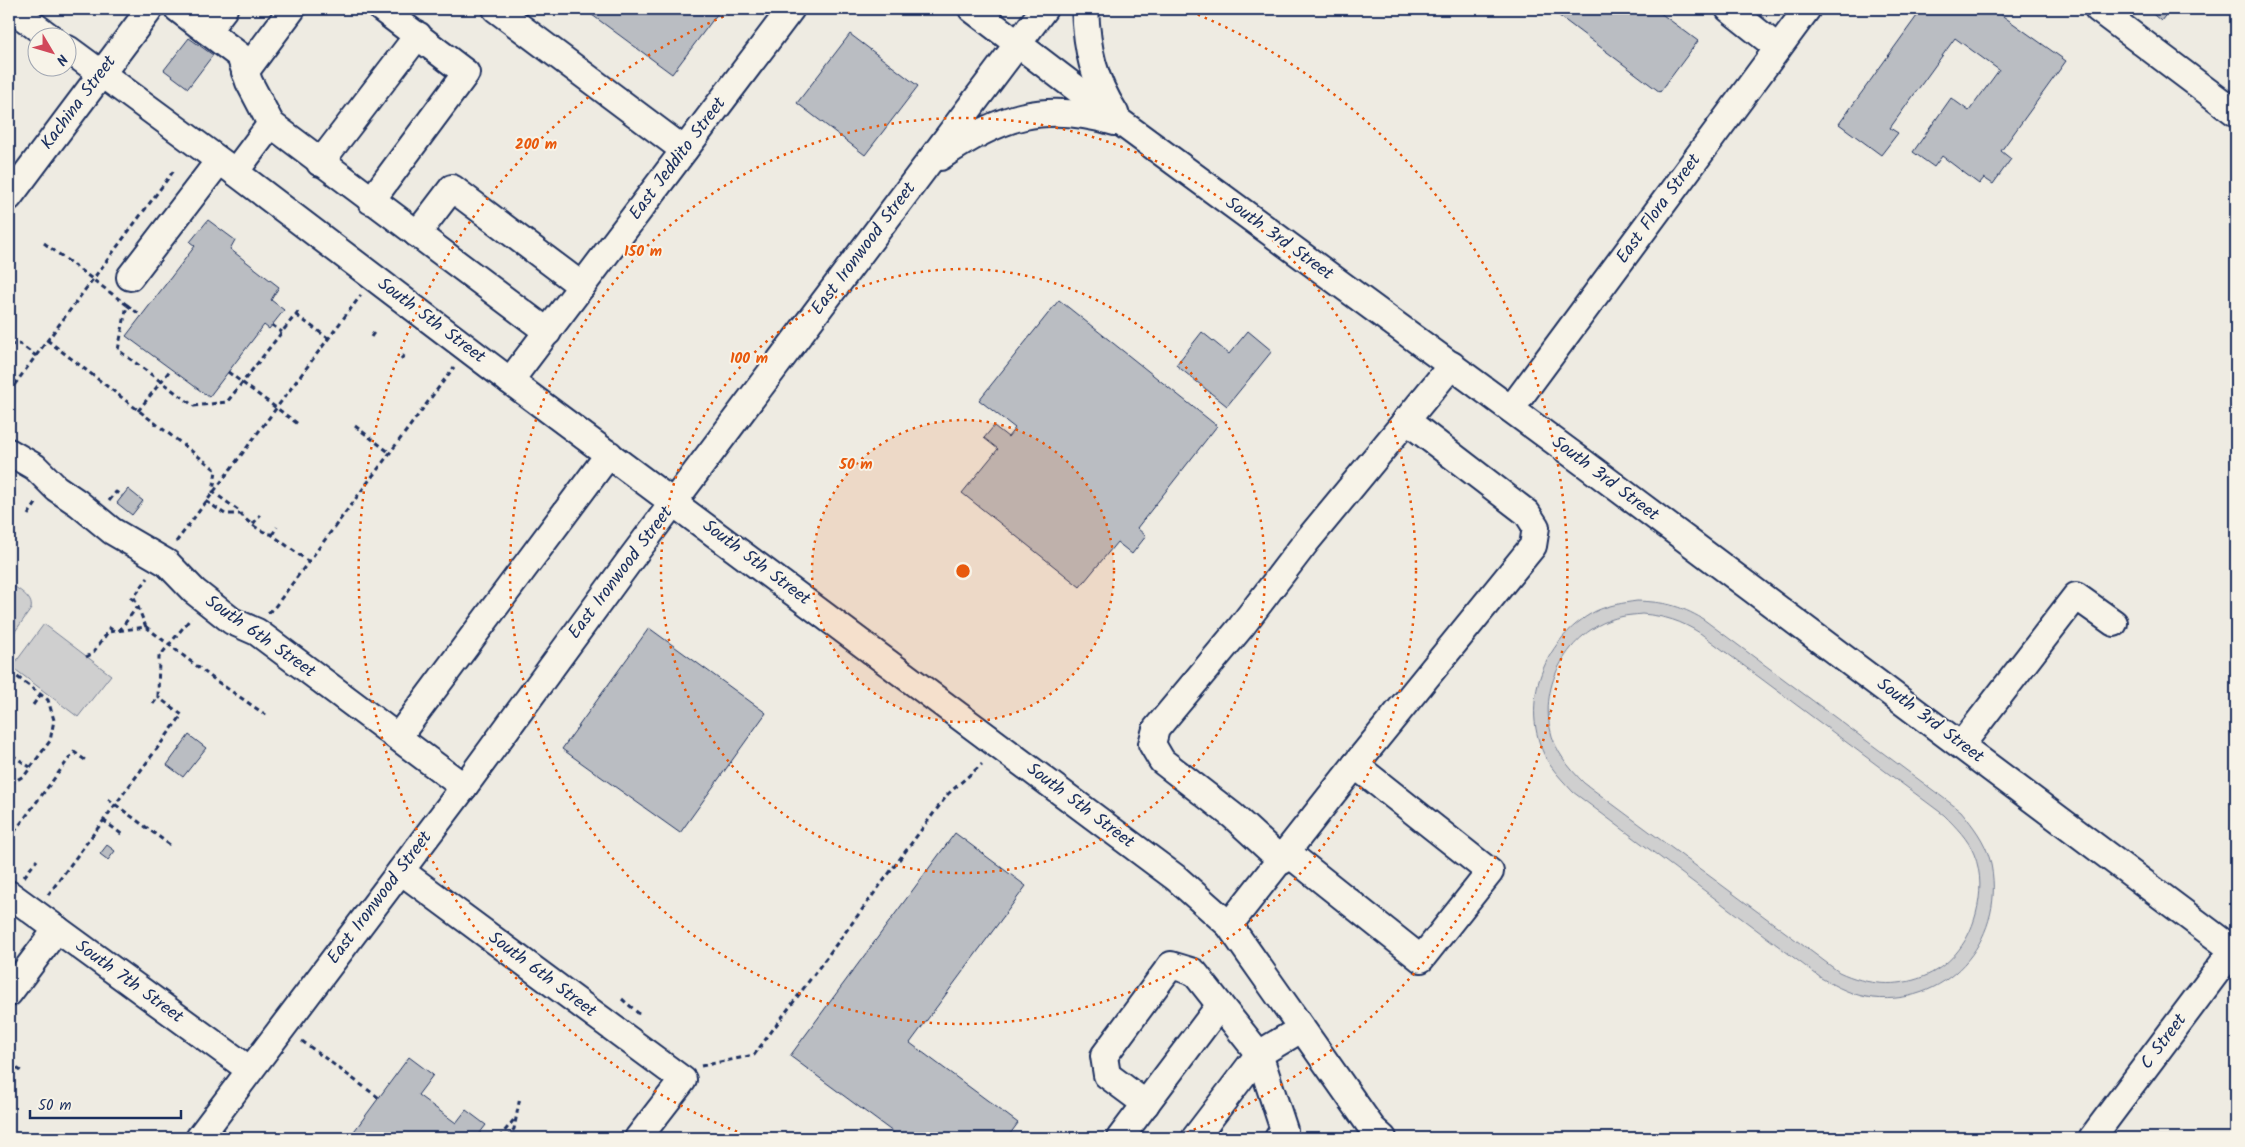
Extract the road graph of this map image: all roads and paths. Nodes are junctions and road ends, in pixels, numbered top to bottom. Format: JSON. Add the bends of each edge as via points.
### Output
{"nodes":[{"id":1,"x":12,"y":9,"type":"edge"},
{"id":2,"x":150,"y":9,"type":"edge"},
{"id":3,"x":178,"y":9,"type":"edge"},
{"id":4,"x":224,"y":9,"type":"edge"},
{"id":5,"x":292,"y":9,"type":"edge"},
{"id":6,"x":382,"y":9,"type":"edge"},
{"id":7,"x":496,"y":9,"type":"edge"},
{"id":8,"x":791,"y":9,"type":"edge"},
{"id":9,"x":972,"y":9,"type":"edge"},
{"id":10,"x":1044,"y":9,"type":"edge"},
{"id":11,"x":1085,"y":9,"type":"edge"},
{"id":12,"x":1729,"y":9,"type":"edge"},
{"id":13,"x":1807,"y":9,"type":"edge"},
{"id":14,"x":2098,"y":9,"type":"edge"},
{"id":15,"x":38,"y":28,"type":"edge"},
{"id":16,"x":207,"y":31,"type":"junction"},
{"id":17,"x":418,"y":35,"type":"junction"},
{"id":18,"x":1018,"y":43,"type":"junction"},
{"id":19,"x":1778,"y":48,"type":"junction"},
{"id":20,"x":78,"y":57,"type":"edge"},
{"id":21,"x":245,"y":72,"type":"junction"},
{"id":22,"x":101,"y":74,"type":"junction"},
{"id":23,"x":2236,"y":113,"type":"edge"},
{"id":24,"x":271,"y":124,"type":"junction"},
{"id":25,"x":1122,"y":124,"type":"junction"},
{"id":26,"x":684,"y":150,"type":"junction"},
{"id":27,"x":320,"y":163,"type":"junction"},
{"id":28,"x":227,"y":167,"type":"junction"},
{"id":29,"x":926,"y":167,"type":"junction"},
{"id":30,"x":175,"y":169,"type":"dead end"},
{"id":31,"x":9,"y":196,"type":"edge"},
{"id":32,"x":371,"y":201,"type":"junction"},
{"id":33,"x":417,"y":234,"type":"junction"},
{"id":34,"x":44,"y":243,"type":"dead end"},
{"id":35,"x":130,"y":277,"type":"dead end"},
{"id":36,"x":93,"y":280,"type":"junction"},
{"id":37,"x":582,"y":286,"type":"junction"},
{"id":38,"x":361,"y":295,"type":"dead end"},
{"id":39,"x":127,"y":305,"type":"junction"},
{"id":40,"x":300,"y":309,"type":"dead end"},
{"id":41,"x":296,"y":315,"type":"junction"},
{"id":42,"x":142,"y":316,"type":"dead end"},
{"id":43,"x":272,"y":325,"type":"dead end"},
{"id":44,"x":375,"y":331,"type":"dead end"},
{"id":45,"x":282,"y":332,"type":"junction"},
{"id":46,"x":548,"y":332,"type":"junction"},
{"id":47,"x":371,"y":337,"type":"dead end"},
{"id":48,"x":328,"y":338,"type":"junction"},
{"id":49,"x":47,"y":340,"type":"junction"},
{"id":50,"x":9,"y":345,"type":"edge"},
{"id":51,"x":406,"y":352,"type":"dead end"},
{"id":52,"x":36,"y":356,"type":"junction"},
{"id":53,"x":401,"y":359,"type":"dead end"},
{"id":54,"x":1452,"y":365,"type":"junction"},
{"id":55,"x":455,"y":366,"type":"dead end"},
{"id":56,"x":171,"y":369,"type":"dead end"},
{"id":57,"x":228,"y":372,"type":"dead end"},
{"id":58,"x":510,"y":381,"type":"junction"},
{"id":59,"x":160,"y":382,"type":"junction"},
{"id":60,"x":242,"y":382,"type":"junction"},
{"id":61,"x":9,"y":392,"type":"edge"},
{"id":62,"x":276,"y":408,"type":"junction"},
{"id":63,"x":1511,"y":409,"type":"junction"},
{"id":64,"x":138,"y":411,"type":"junction"},
{"id":65,"x":1406,"y":420,"type":"junction"},
{"id":66,"x":298,"y":424,"type":"dead end"},
{"id":67,"x":355,"y":426,"type":"dead end"},
{"id":68,"x":9,"y":452,"type":"edge"},
{"id":69,"x":390,"y":453,"type":"junction"},
{"id":70,"x":609,"y":454,"type":"junction"},
{"id":71,"x":213,"y":492,"type":"junction"},
{"id":72,"x":206,"y":501,"type":"junction"},
{"id":73,"x":674,"y":502,"type":"junction"},
{"id":74,"x":240,"y":514,"type":"junction"},
{"id":75,"x":260,"y":515,"type":"dead end"},
{"id":76,"x":253,"y":524,"type":"junction"},
{"id":77,"x":277,"y":528,"type":"dead end"},
{"id":78,"x":272,"y":535,"type":"junction"},
{"id":79,"x":162,"y":561,"type":"junction"},
{"id":80,"x":309,"y":562,"type":"junction"},
{"id":81,"x":130,"y":597,"type":"dead end"},
{"id":82,"x":205,"y":600,"type":"junction"},
{"id":83,"x":137,"y":604,"type":"junction"},
{"id":84,"x":2114,"y":623,"type":"dead end"},
{"id":85,"x":108,"y":627,"type":"dead end"},
{"id":86,"x":146,"y":627,"type":"junction"},
{"id":87,"x":252,"y":630,"type":"junction"},
{"id":88,"x":117,"y":631,"type":"junction"},
{"id":89,"x":169,"y":645,"type":"junction"},
{"id":90,"x":86,"y":657,"type":"dead end"},
{"id":91,"x":9,"y":674,"type":"edge"},
{"id":92,"x":41,"y":694,"type":"junction"},
{"id":93,"x":158,"y":697,"type":"junction"},
{"id":94,"x":152,"y":704,"type":"dead end"},
{"id":95,"x":33,"y":706,"type":"dead end"},
{"id":96,"x":266,"y":715,"type":"dead end"},
{"id":97,"x":398,"y":737,"type":"junction"},
{"id":98,"x":1962,"y":744,"type":"junction"},
{"id":99,"x":12,"y":755,"type":"dead end"},
{"id":100,"x":85,"y":760,"type":"dead end"},
{"id":101,"x":982,"y":764,"type":"dead end"},
{"id":102,"x":1355,"y":764,"type":"junction"},
{"id":103,"x":30,"y":768,"type":"junction"},
{"id":104,"x":9,"y":785,"type":"edge"},
{"id":105,"x":464,"y":787,"type":"junction"},
{"id":106,"x":108,"y":799,"type":"dead end"},
{"id":107,"x":115,"y":804,"type":"junction"},
{"id":108,"x":103,"y":820,"type":"junction"},
{"id":109,"x":124,"y":836,"type":"dead end"},
{"id":110,"x":9,"y":839,"type":"edge"},
{"id":111,"x":170,"y":845,"type":"dead end"},
{"id":112,"x":1285,"y":857,"type":"junction"},
{"id":113,"x":37,"y":860,"type":"dead end"},
{"id":114,"x":401,"y":871,"type":"junction"},
{"id":115,"x":14,"y":888,"type":"edge"},
{"id":116,"x":44,"y":900,"type":"dead end"},
{"id":117,"x":1229,"y":925,"type":"junction"},
{"id":118,"x":57,"y":929,"type":"junction"},
{"id":119,"x":2235,"y":949,"type":"edge"},
{"id":120,"x":9,"y":993,"type":"edge"},
{"id":121,"x":622,"y":1000,"type":"dead end"},
{"id":122,"x":1220,"y":1005,"type":"junction"},
{"id":123,"x":637,"y":1021,"type":"dead end"},
{"id":124,"x":1300,"y":1029,"type":"junction"},
{"id":125,"x":302,"y":1041,"type":"dead end"},
{"id":126,"x":1259,"y":1054,"type":"junction"},
{"id":127,"x":697,"y":1058,"type":"dead end"},
{"id":128,"x":9,"y":1062,"type":"edge"},
{"id":129,"x":250,"y":1070,"type":"junction"},
{"id":130,"x":21,"y":1071,"type":"dead end"},
{"id":131,"x":520,"y":1097,"type":"dead end"},
{"id":132,"x":379,"y":1098,"type":"dead end"},
{"id":133,"x":1146,"y":1104,"type":"junction"},
{"id":134,"x":516,"y":1116,"type":"junction"},
{"id":135,"x":199,"y":1138,"type":"edge"},
{"id":136,"x":499,"y":1138,"type":"edge"},
{"id":137,"x":507,"y":1138,"type":"edge"},
{"id":138,"x":638,"y":1138,"type":"edge"},
{"id":139,"x":1120,"y":1138,"type":"edge"},
{"id":140,"x":1195,"y":1138,"type":"edge"},
{"id":141,"x":1278,"y":1138,"type":"edge"},
{"id":142,"x":1383,"y":1138,"type":"edge"},
{"id":143,"x":2092,"y":1138,"type":"edge"}],
"edges":[{"from":1,"to":15,"type":"street"},
{"from":2,"to":22,"type":"street","name":"Kachina Street"},
{"from":3,"to":16,"type":"street"},
{"from":4,"to":16,"type":"street"},
{"from":5,"to":21,"type":"street"},
{"from":6,"to":17,"type":"street"},
{"from":7,"to":26,"type":"street"},
{"from":8,"to":26,"type":"street","name":"East Jeddito Street"},
{"from":9,"to":18,"type":"street","name":"South 3rd Street"},
{"from":10,"to":18,"type":"street","name":"East Ironwood Street"},
{"from":11,"to":25,"type":"street","via":[[1094,73],[1102,94]]},
{"from":12,"to":19,"type":"street"},
{"from":13,"to":19,"type":"street","name":"East Flora Street"},
{"from":14,"to":23,"type":"street"},
{"from":16,"to":21,"type":"street","via":[[240,56]]},
{"from":17,"to":27,"type":"street"},
{"from":17,"to":32,"type":"street","via":[[466,73]]},
{"from":18,"to":25,"type":"street","name":"South 3rd Street"},
{"from":18,"to":29,"type":"street","name":"East Ironwood Street"},
{"from":19,"to":63,"type":"street","name":"East Flora Street"},
{"from":20,"to":22,"type":"street","name":"South 5th Street"},
{"from":21,"to":24,"type":"street"},
{"from":22,"to":28,"type":"street","name":"South 5th Street"},
{"from":22,"to":31,"type":"street","name":"Kachina Street"},
{"from":24,"to":27,"type":"street"},
{"from":24,"to":28,"type":"street"},
{"from":25,"to":29,"type":"street","via":[[1076,113],[1034,112],[990,127]]},
{"from":25,"to":54,"type":"street","name":"South 3rd Street"},
{"from":26,"to":37,"type":"street","name":"East Jeddito Street"},
{"from":27,"to":32,"type":"street"},
{"from":28,"to":35,"type":"street"},
{"from":28,"to":58,"type":"street","name":"South 5th Street"},
{"from":29,"to":73,"type":"street","name":"East Ironwood Street"},
{"from":30,"to":36,"type":"path"},
{"from":32,"to":33,"type":"street"},
{"from":33,"to":37,"type":"street","via":[[452,188]]},
{"from":33,"to":46,"type":"street"},
{"from":34,"to":36,"type":"path"},
{"from":36,"to":39,"type":"path"},
{"from":36,"to":49,"type":"path"},
{"from":37,"to":46,"type":"street","name":"East Jeddito Street"},
{"from":38,"to":48,"type":"path"},
{"from":39,"to":42,"type":"path"},
{"from":39,"to":59,"type":"path","via":[[118,350]]},
{"from":40,"to":41,"type":"path"},
{"from":41,"to":45,"type":"path"},
{"from":41,"to":48,"type":"path"},
{"from":43,"to":45,"type":"path"},
{"from":44,"to":47,"type":"path"},
{"from":45,"to":60,"type":"path"},
{"from":46,"to":58,"type":"street","name":"East Jeddito Street"},
{"from":48,"to":62,"type":"path"},
{"from":49,"to":52,"type":"path"},
{"from":49,"to":64,"type":"path"},
{"from":50,"to":52,"type":"path","via":[[20,344]]},
{"from":51,"to":53,"type":"path"},
{"from":52,"to":61,"type":"path"},
{"from":54,"to":63,"type":"street","name":"South 3rd Street"},
{"from":54,"to":65,"type":"street"},
{"from":55,"to":69,"type":"path"},
{"from":56,"to":59,"type":"path"},
{"from":57,"to":60,"type":"path"},
{"from":58,"to":70,"type":"street","name":"South 5th Street"},
{"from":59,"to":60,"type":"path","via":[[194,406],[227,402]]},
{"from":59,"to":64,"type":"path"},
{"from":60,"to":62,"type":"path"},
{"from":62,"to":66,"type":"path"},
{"from":62,"to":71,"type":"path"},
{"from":63,"to":98,"type":"street","name":"South 3rd Street"},
{"from":64,"to":71,"type":"path","via":[[216,470]]},
{"from":65,"to":102,"type":"street","via":[[1527,513],[1536,527],[1535,536],[1533,546]]},
{"from":65,"to":112,"type":"street","via":[[1156,729],[1152,744],[1162,761]]},
{"from":67,"to":69,"type":"path"},
{"from":68,"to":79,"type":"street","name":"South 6th Street","via":[[35,466],[56,488],[112,532]]},
{"from":69,"to":80,"type":"path"},
{"from":70,"to":73,"type":"street","name":"South 5th Street"},
{"from":70,"to":97,"type":"street"},
{"from":71,"to":72,"type":"path"},
{"from":71,"to":74,"type":"path"},
{"from":72,"to":74,"type":"path","via":[[225,514]]},
{"from":72,"to":79,"type":"path"},
{"from":73,"to":105,"type":"street","name":"East Ironwood Street"},
{"from":73,"to":117,"type":"street","name":"South 5th Street","via":[[1168,872]]},
{"from":74,"to":76,"type":"path"},
{"from":75,"to":76,"type":"path"},
{"from":76,"to":78,"type":"path"},
{"from":77,"to":78,"type":"path"},
{"from":78,"to":80,"type":"path"},
{"from":79,"to":82,"type":"street","name":"South 6th Street"},
{"from":79,"to":83,"type":"path","via":[[134,597]]},
{"from":80,"to":87,"type":"path","via":[[274,608]]},
{"from":81,"to":83,"type":"path"},
{"from":82,"to":87,"type":"street","name":"South 6th Street"},
{"from":82,"to":89,"type":"path"},
{"from":83,"to":86,"type":"path"},
{"from":83,"to":88,"type":"path"},
{"from":84,"to":98,"type":"street","via":[[2076,596]]},
{"from":85,"to":88,"type":"path"},
{"from":86,"to":88,"type":"path"},
{"from":86,"to":89,"type":"path"},
{"from":87,"to":97,"type":"street","name":"South 6th Street"},
{"from":88,"to":90,"type":"path","via":[[108,632],[92,654]]},
{"from":89,"to":93,"type":"path","via":[[159,657]]},
{"from":89,"to":96,"type":"path"},
{"from":91,"to":92,"type":"path"},
{"from":92,"to":95,"type":"path"},
{"from":92,"to":103,"type":"path","via":[[52,707],[53,732]]},
{"from":93,"to":94,"type":"path"},
{"from":93,"to":107,"type":"path","via":[[182,715]]},
{"from":97,"to":105,"type":"street","name":"South 6th Street"},
{"from":98,"to":119,"type":"street","name":"South 3rd Street"},
{"from":99,"to":103,"type":"path"},
{"from":100,"to":110,"type":"path","via":[[74,752]]},
{"from":101,"to":127,"type":"path","via":[[948,794],[754,1055],[699,1066]]},
{"from":102,"to":112,"type":"street"},
{"from":102,"to":112,"type":"street","via":[[1490,872],[1421,958]]},
{"from":103,"to":104,"type":"path","via":[[17,782]]},
{"from":105,"to":114,"type":"street","name":"East Ironwood Street"},
{"from":106,"to":107,"type":"path"},
{"from":107,"to":108,"type":"path"},
{"from":107,"to":111,"type":"path"},
{"from":108,"to":109,"type":"path"},
{"from":108,"to":116,"type":"path"},
{"from":112,"to":117,"type":"street"},
{"from":113,"to":115,"type":"path"},
{"from":114,"to":129,"type":"street","name":"East Ironwood Street"},
{"from":114,"to":138,"type":"street","name":"South 6th Street","via":[[683,1080]]},
{"from":115,"to":118,"type":"street","name":"South 7th Street"},
{"from":117,"to":124,"type":"street","name":"South 5th Street"},
{"from":118,"to":120,"type":"street"},
{"from":118,"to":129,"type":"street","name":"South 7th Street"},
{"from":119,"to":143,"type":"street","name":"C Street"},
{"from":121,"to":123,"type":"path","via":[[638,1013]]},
{"from":122,"to":126,"type":"street"},
{"from":122,"to":133,"type":"street"},
{"from":122,"to":133,"type":"street","via":[[1194,972],[1171,965],[1104,1056],[1107,1075]]},
{"from":124,"to":126,"type":"street"},
{"from":124,"to":142,"type":"street","name":"South 5th Street","via":[[1372,1128]]},
{"from":125,"to":132,"type":"path"},
{"from":126,"to":140,"type":"street"},
{"from":126,"to":141,"type":"street","via":[[1284,1130]]},
{"from":128,"to":130,"type":"path"},
{"from":129,"to":135,"type":"street","name":"East Ironwood Street"},
{"from":131,"to":134,"type":"path"},
{"from":133,"to":139,"type":"street"},
{"from":134,"to":136,"type":"path"},
{"from":134,"to":137,"type":"path","via":[[514,1129]]}]}
